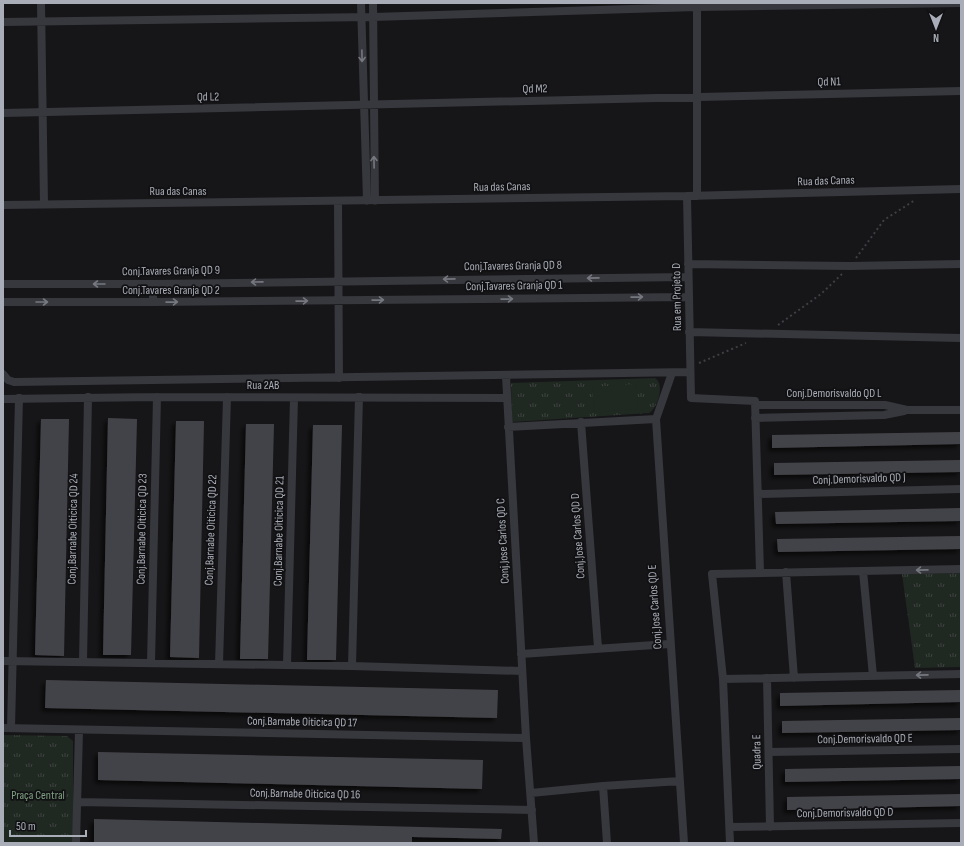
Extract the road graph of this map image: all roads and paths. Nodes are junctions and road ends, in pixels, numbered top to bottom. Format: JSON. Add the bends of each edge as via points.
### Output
{"nodes":[{"id":1,"x":41,"y":3,"type":"edge"},
{"id":2,"x":361,"y":3,"type":"edge"},
{"id":3,"x":373,"y":3,"type":"edge"},
{"id":4,"x":961,"y":3,"type":"edge"},
{"id":5,"x":697,"y":5,"type":"edge"},
{"id":6,"x":361,"y":17,"type":"junction"},
{"id":7,"x":373,"y":17,"type":"junction"},
{"id":8,"x":42,"y":21,"type":"junction"},
{"id":9,"x":3,"y":22,"type":"edge"},
{"id":10,"x":961,"y":91,"type":"edge"},
{"id":11,"x":697,"y":97,"type":"junction"},
{"id":12,"x":373,"y":104,"type":"junction"},
{"id":13,"x":363,"y":105,"type":"junction"},
{"id":14,"x":43,"y":112,"type":"junction"},
{"id":15,"x":3,"y":113,"type":"edge"},
{"id":16,"x":961,"y":189,"type":"edge"},
{"id":17,"x":687,"y":196,"type":"junction"},
{"id":18,"x":697,"y":196,"type":"junction"},
{"id":19,"x":917,"y":198,"type":"dead end"},
{"id":20,"x":371,"y":201,"type":"junction"},
{"id":21,"x":338,"y":202,"type":"junction"},
{"id":22,"x":44,"y":204,"type":"junction"},
{"id":23,"x":3,"y":205,"type":"edge"},
{"id":24,"x":688,"y":264,"type":"junction"},
{"id":25,"x":961,"y":264,"type":"edge"},
{"id":26,"x":850,"y":266,"type":"junction"},
{"id":27,"x":688,"y":277,"type":"junction"},
{"id":28,"x":338,"y":280,"type":"junction"},
{"id":29,"x":3,"y":284,"type":"edge"},
{"id":30,"x":153,"y":284,"type":"junction"},
{"id":31,"x":689,"y":297,"type":"junction"},
{"id":32,"x":338,"y":300,"type":"junction"},
{"id":33,"x":3,"y":302,"type":"edge"},
{"id":34,"x":153,"y":302,"type":"junction"},
{"id":35,"x":778,"y":325,"type":"dead end"},
{"id":36,"x":689,"y":332,"type":"junction"},
{"id":37,"x":765,"y":334,"type":"junction"},
{"id":38,"x":961,"y":338,"type":"edge"},
{"id":39,"x":690,"y":369,"type":"junction"},
{"id":40,"x":672,"y":373,"type":"junction"},
{"id":41,"x":3,"y":374,"type":"edge"},
{"id":42,"x":506,"y":376,"type":"junction"},
{"id":43,"x":339,"y":378,"type":"junction"},
{"id":44,"x":157,"y":396,"type":"junction"},
{"id":45,"x":88,"y":397,"type":"junction"},
{"id":46,"x":227,"y":397,"type":"junction"},
{"id":47,"x":359,"y":397,"type":"junction"},
{"id":48,"x":19,"y":398,"type":"junction"},
{"id":49,"x":294,"y":398,"type":"junction"},
{"id":50,"x":507,"y":398,"type":"junction"},
{"id":51,"x":691,"y":398,"type":"joint"},
{"id":52,"x":3,"y":399,"type":"edge"},
{"id":53,"x":755,"y":405,"type":"junction"},
{"id":54,"x":907,"y":410,"type":"junction"},
{"id":55,"x":961,"y":410,"type":"edge"},
{"id":56,"x":755,"y":418,"type":"junction"},
{"id":57,"x":656,"y":419,"type":"junction"},
{"id":58,"x":581,"y":422,"type":"junction"},
{"id":59,"x":508,"y":427,"type":"junction"},
{"id":60,"x":961,"y":488,"type":"edge"},
{"id":61,"x":758,"y":494,"type":"junction"},
{"id":62,"x":961,"y":569,"type":"edge"},
{"id":63,"x":863,"y":571,"type":"junction"},
{"id":64,"x":760,"y":572,"type":"junction"},
{"id":65,"x":786,"y":572,"type":"junction"},
{"id":66,"x":669,"y":644,"type":"junction"},
{"id":67,"x":598,"y":648,"type":"junction"},
{"id":68,"x":521,"y":654,"type":"junction"},
{"id":69,"x":3,"y":661,"type":"edge"},
{"id":70,"x":13,"y":661,"type":"junction"},
{"id":71,"x":83,"y":662,"type":"junction"},
{"id":72,"x":151,"y":662,"type":"junction"},
{"id":73,"x":220,"y":664,"type":"junction"},
{"id":74,"x":287,"y":665,"type":"junction"},
{"id":75,"x":352,"y":666,"type":"junction"},
{"id":76,"x":522,"y":671,"type":"junction"},
{"id":77,"x":961,"y":674,"type":"edge"},
{"id":78,"x":873,"y":676,"type":"junction"},
{"id":79,"x":723,"y":678,"type":"junction"},
{"id":80,"x":767,"y":678,"type":"junction"},
{"id":81,"x":794,"y":678,"type":"junction"},
{"id":82,"x":7,"y":728,"type":"edge"},
{"id":83,"x":79,"y":731,"type":"junction"},
{"id":84,"x":526,"y":738,"type":"junction"},
{"id":85,"x":961,"y":749,"type":"edge"},
{"id":86,"x":769,"y":752,"type":"junction"},
{"id":87,"x":680,"y":781,"type":"junction"},
{"id":88,"x":603,"y":786,"type":"junction"},
{"id":89,"x":531,"y":793,"type":"junction"},
{"id":90,"x":78,"y":802,"type":"junction"},
{"id":91,"x":532,"y":810,"type":"junction"},
{"id":92,"x":961,"y":823,"type":"edge"},
{"id":93,"x":770,"y":827,"type":"junction"},
{"id":94,"x":730,"y":828,"type":"junction"},
{"id":95,"x":76,"y":843,"type":"edge"},
{"id":96,"x":534,"y":843,"type":"edge"},
{"id":97,"x":607,"y":843,"type":"edge"},
{"id":98,"x":684,"y":843,"type":"edge"},
{"id":99,"x":730,"y":843,"type":"edge"}],
"edges":[{"from":1,"to":8,"type":"street"},
{"from":2,"to":6,"type":"street"},
{"from":3,"to":7,"type":"street"},
{"from":4,"to":5,"type":"street"},
{"from":5,"to":7,"type":"street"},
{"from":5,"to":11,"type":"street"},
{"from":6,"to":7,"type":"street"},
{"from":6,"to":8,"type":"street"},
{"from":6,"to":13,"type":"street","one_way":true},
{"from":7,"to":12,"type":"street"},
{"from":8,"to":9,"type":"street"},
{"from":8,"to":14,"type":"street"},
{"from":10,"to":11,"type":"street","name":"Qd N1"},
{"from":11,"to":12,"type":"street","name":"Qd M2"},
{"from":11,"to":18,"type":"street"},
{"from":12,"to":13,"type":"street","name":"Qd L2"},
{"from":20,"to":12,"type":"street","one_way":true},
{"from":13,"to":14,"type":"street","name":"Qd L2"},
{"from":13,"to":20,"type":"street"},
{"from":14,"to":15,"type":"street","name":"Qd L2"},
{"from":14,"to":22,"type":"street"},
{"from":16,"to":18,"type":"street","name":"Rua das Canas"},
{"from":17,"to":18,"type":"street","name":"Rua das Canas"},
{"from":17,"to":20,"type":"street","name":"Rua das Canas"},
{"from":17,"to":24,"type":"street","name":"Rua em Projeto D"},
{"from":19,"to":26,"type":"path","via":[[884,220]]},
{"from":20,"to":21,"type":"street","name":"Rua das Canas"},
{"from":21,"to":22,"type":"street","name":"Rua das Canas"},
{"from":21,"to":28,"type":"street"},
{"from":22,"to":23,"type":"street","name":"Rua das Canas"},
{"from":24,"to":26,"type":"street"},
{"from":24,"to":27,"type":"street","name":"Rua em Projeto D"},
{"from":25,"to":26,"type":"street"},
{"from":26,"to":35,"type":"path","via":[[821,294]]},
{"from":27,"to":28,"type":"street","name":"Conj.Tavares Granja QD 8","one_way":true},
{"from":27,"to":31,"type":"street","name":"Rua em Projeto D"},
{"from":28,"to":30,"type":"street","name":"Conj.Tavares Granja QD 9","one_way":true},
{"from":28,"to":32,"type":"street"},
{"from":30,"to":29,"type":"street","name":"Conj.Tavares Granja QD 9","one_way":true},
{"from":30,"to":34,"type":"street"},
{"from":32,"to":31,"type":"street","name":"Conj.Tavares Granja QD 1","one_way":true},
{"from":31,"to":36,"type":"street","name":"Rua em Projeto D"},
{"from":34,"to":32,"type":"street","name":"Conj.Tavares Granja QD 2","one_way":true},
{"from":32,"to":43,"type":"street"},
{"from":33,"to":34,"type":"street","name":"Conj.Tavares Granja QD 2","one_way":true},
{"from":36,"to":37,"type":"street"},
{"from":36,"to":39,"type":"street","name":"Rua em Projeto D"},
{"from":37,"to":38,"type":"street"},
{"from":37,"to":39,"type":"path"},
{"from":39,"to":40,"type":"street"},
{"from":39,"to":51,"type":"street","name":"Rua em Projeto D"},
{"from":40,"to":42,"type":"street"},
{"from":40,"to":57,"type":"street","name":"Conj.Jose Carlos QD E"},
{"from":41,"to":43,"type":"street","via":[[14,382]]},
{"from":42,"to":43,"type":"street"},
{"from":42,"to":50,"type":"street","name":"Conj.Jose Carlos QD C"},
{"from":44,"to":45,"type":"street","name":"Rua 2AB"},
{"from":44,"to":46,"type":"street","name":"Rua 2AB"},
{"from":44,"to":72,"type":"street","name":"Conj.Barnabe Oiticica QD 23"},
{"from":45,"to":48,"type":"street","name":"Rua 2AB"},
{"from":45,"to":71,"type":"street","name":"Conj.Barnabe Oiticica QD 24"},
{"from":46,"to":49,"type":"street","name":"Rua 2AB"},
{"from":46,"to":73,"type":"street","name":"Conj.Barnabe Oiticica QD 22"},
{"from":47,"to":49,"type":"street","name":"Rua 2AB"},
{"from":47,"to":50,"type":"street","name":"Rua 2AB"},
{"from":47,"to":75,"type":"street"},
{"from":48,"to":52,"type":"street","name":"Rua 2AB"},
{"from":48,"to":70,"type":"street"},
{"from":49,"to":74,"type":"street","name":"Conj.Barnabe Oiticica QD 21"},
{"from":50,"to":59,"type":"street","name":"Conj.Jose Carlos QD C"},
{"from":51,"to":53,"type":"street","name":"Conj.Demorisvaldo QD L","via":[[754,401]]},
{"from":53,"to":54,"type":"street","name":"Conj.Demorisvaldo QD L","via":[[885,405]]},
{"from":53,"to":56,"type":"street"},
{"from":54,"to":55,"type":"street","name":"Conj.Demorisvaldo QD L"},
{"from":54,"to":56,"type":"street","via":[[884,415]]},
{"from":56,"to":61,"type":"street"},
{"from":57,"to":58,"type":"street"},
{"from":57,"to":66,"type":"street","name":"Conj.Jose Carlos QD E"},
{"from":58,"to":59,"type":"street"},
{"from":58,"to":67,"type":"street","name":"Conj.Jose Carlos QD D"},
{"from":59,"to":68,"type":"street","name":"Conj.Jose Carlos QD C"},
{"from":60,"to":61,"type":"street","name":"Conj.Demorisvaldo QD J"},
{"from":61,"to":64,"type":"street"},
{"from":62,"to":63,"type":"street","one_way":true},
{"from":63,"to":65,"type":"street"},
{"from":63,"to":78,"type":"street"},
{"from":64,"to":65,"type":"street"},
{"from":64,"to":79,"type":"street","via":[[712,574]]},
{"from":65,"to":81,"type":"street"},
{"from":66,"to":67,"type":"street"},
{"from":66,"to":87,"type":"street","name":"Conj.Jose Carlos QD E"},
{"from":67,"to":68,"type":"street"},
{"from":68,"to":76,"type":"street","name":"Conj.Jose Carlos QD C"},
{"from":69,"to":70,"type":"street"},
{"from":70,"to":71,"type":"street"},
{"from":70,"to":82,"type":"street"},
{"from":71,"to":72,"type":"street"},
{"from":72,"to":73,"type":"street"},
{"from":73,"to":74,"type":"street"},
{"from":74,"to":75,"type":"street"},
{"from":75,"to":76,"type":"street"},
{"from":76,"to":84,"type":"street","name":"Conj.Jose Carlos QD C"},
{"from":77,"to":78,"type":"street","one_way":true},
{"from":78,"to":81,"type":"street"},
{"from":79,"to":80,"type":"street"},
{"from":79,"to":94,"type":"street"},
{"from":80,"to":81,"type":"street"},
{"from":80,"to":86,"type":"street","name":"Quadra E"},
{"from":82,"to":83,"type":"street","name":"Conj.Barnabe Oiticica QD 17"},
{"from":83,"to":84,"type":"street","name":"Conj.Barnabe Oiticica QD 17"},
{"from":83,"to":90,"type":"street"},
{"from":84,"to":89,"type":"street","name":"Conj.Jose Carlos QD C"},
{"from":85,"to":86,"type":"street","name":"Conj.Demorisvaldo QD E"},
{"from":86,"to":93,"type":"street","name":"Quadra E"},
{"from":87,"to":88,"type":"street"},
{"from":87,"to":98,"type":"street","name":"Conj.Jose Carlos QD E"},
{"from":88,"to":89,"type":"street"},
{"from":88,"to":97,"type":"street"},
{"from":89,"to":91,"type":"street","name":"Conj.Jose Carlos QD C"},
{"from":90,"to":91,"type":"street","name":"Conj.Barnabe Oiticica QD 16"},
{"from":90,"to":95,"type":"street"},
{"from":91,"to":96,"type":"street","name":"Conj.Jose Carlos QD C"},
{"from":92,"to":93,"type":"street","name":"Conj.Demorisvaldo QD D"},
{"from":93,"to":94,"type":"street","name":"Conj.Demorisvaldo QD D"},
{"from":94,"to":99,"type":"street"}]}
